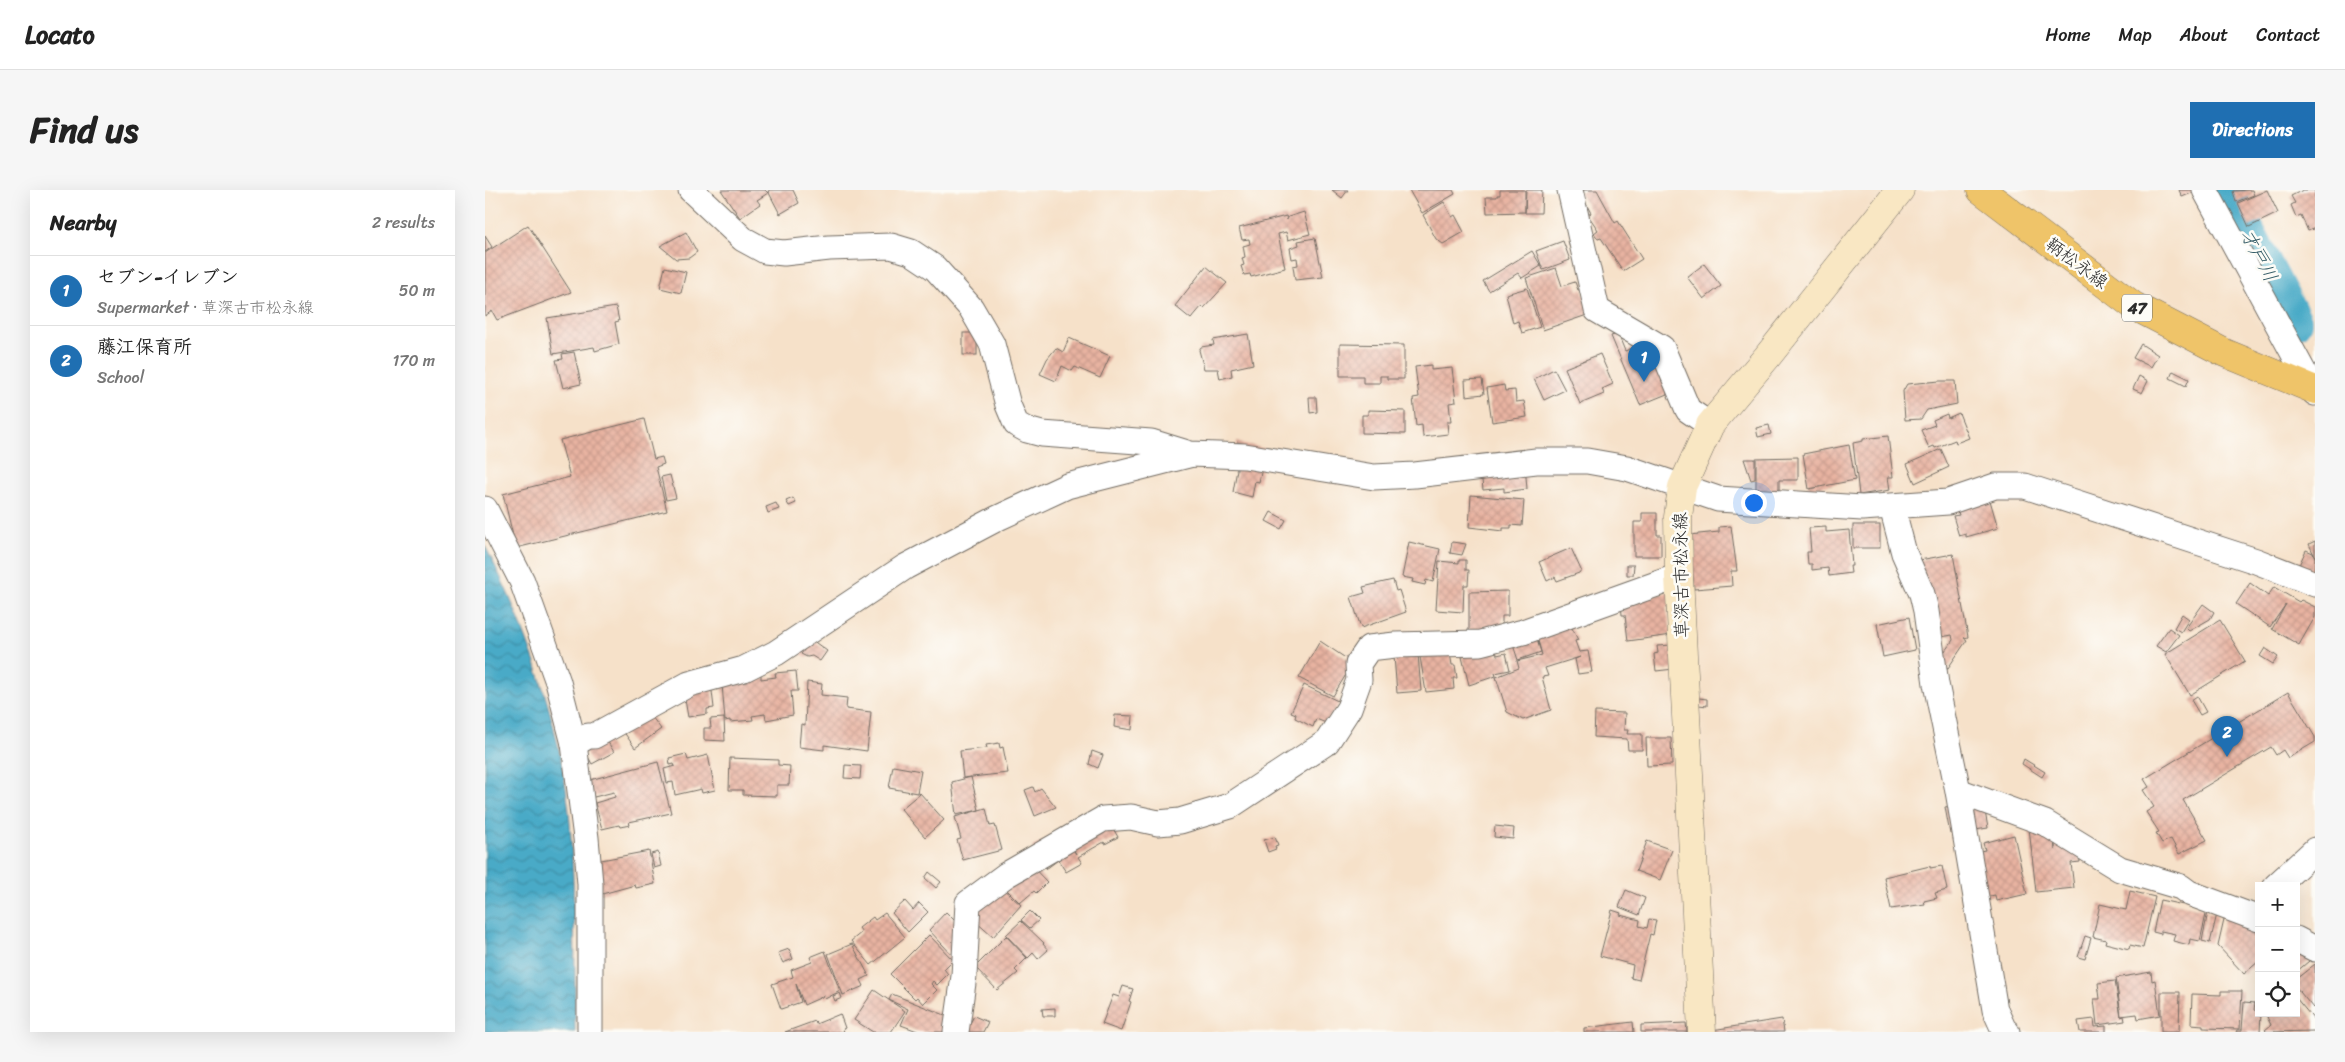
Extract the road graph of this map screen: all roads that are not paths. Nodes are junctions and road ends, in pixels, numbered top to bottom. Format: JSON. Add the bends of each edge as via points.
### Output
{"nodes":[{"id":1,"x":691,"y":190,"type":"edge"},
{"id":2,"x":1570,"y":190,"type":"edge"},
{"id":3,"x":1900,"y":190,"type":"edge"},
{"id":4,"x":1981,"y":190,"type":"edge"},
{"id":5,"x":2205,"y":190,"type":"edge"},
{"id":6,"x":2315,"y":391,"type":"edge"},
{"id":7,"x":1710,"y":425,"type":"junction"},
{"id":8,"x":1190,"y":454,"type":"junction"},
{"id":9,"x":1682,"y":487,"type":"junction"},
{"id":10,"x":1892,"y":506,"type":"junction"},
{"id":11,"x":485,"y":509,"type":"edge"},
{"id":12,"x":1679,"y":576,"type":"junction"},
{"id":13,"x":2315,"y":584,"type":"edge"},
{"id":14,"x":574,"y":744,"type":"junction"},
{"id":15,"x":1958,"y":792,"type":"junction"},
{"id":16,"x":2315,"y":850,"type":"edge"},
{"id":17,"x":2280,"y":882,"type":"edge"},
{"id":18,"x":2255,"y":912,"type":"edge"},
{"id":19,"x":2300,"y":941,"type":"edge"},
{"id":20,"x":2315,"y":949,"type":"edge"},
{"id":21,"x":590,"y":1032,"type":"edge"},
{"id":22,"x":956,"y":1032,"type":"edge"},
{"id":23,"x":1702,"y":1032,"type":"edge"},
{"id":24,"x":2007,"y":1032,"type":"edge"}],
"edges":[{"from":1,"to":8,"type":"street","via":[[743,239],[765,250],[785,253],[891,246],[911,252],[935,268],[971,308],[988,336],[1008,405],[1017,424],[1027,430],[1042,434],[1151,442]]},
{"from":2,"to":7,"type":"street","via":[[1597,310],[1662,348],[1688,410]]},
{"from":3,"to":7,"type":"main road","name":"草深古市松永線"},
{"from":4,"to":6,"type":"main road","name":"鞆松永線","number":"47","via":[[2134,306],[2225,353]]},
{"from":5,"to":6,"type":"street"},
{"from":7,"to":9,"type":"main road","name":"草深古市松永線"},
{"from":8,"to":9,"type":"street","via":[[1245,456],[1374,477],[1536,462],[1587,462],[1627,468]]},
{"from":8,"to":14,"type":"street","via":[[1067,486],[998,518],[905,567],[776,653],[745,668],[689,684]]},
{"from":9,"to":10,"type":"street","via":[[1718,499],[1862,508]]},
{"from":9,"to":12,"type":"main road","name":"草深古市松永線","via":[[1678,517]]},
{"from":10,"to":13,"type":"street","via":[[1948,502],[1995,486],[2025,486],[2257,561]]},
{"from":10,"to":15,"type":"street","via":[[1904,553],[1926,611],[1936,684]]},
{"from":11,"to":14,"type":"street","via":[[522,581],[558,682]]},
{"from":12,"to":22,"type":"street","via":[[1523,632],[1481,643],[1369,648],[1358,664],[1359,680],[1349,708],[1327,742],[1230,806],[1180,821],[1158,823],[1131,817],[1103,819],[1006,875],[968,903],[964,976]]},
{"from":12,"to":23,"type":"main road","name":"草深古市松永線"},
{"from":14,"to":21,"type":"street","via":[[589,884]]},
{"from":15,"to":18,"type":"street","via":[[2045,823],[2120,869]]},
{"from":15,"to":24,"type":"street","via":[[1995,1010]]},
{"from":16,"to":17,"type":"street"},
{"from":19,"to":20,"type":"street"}]}
